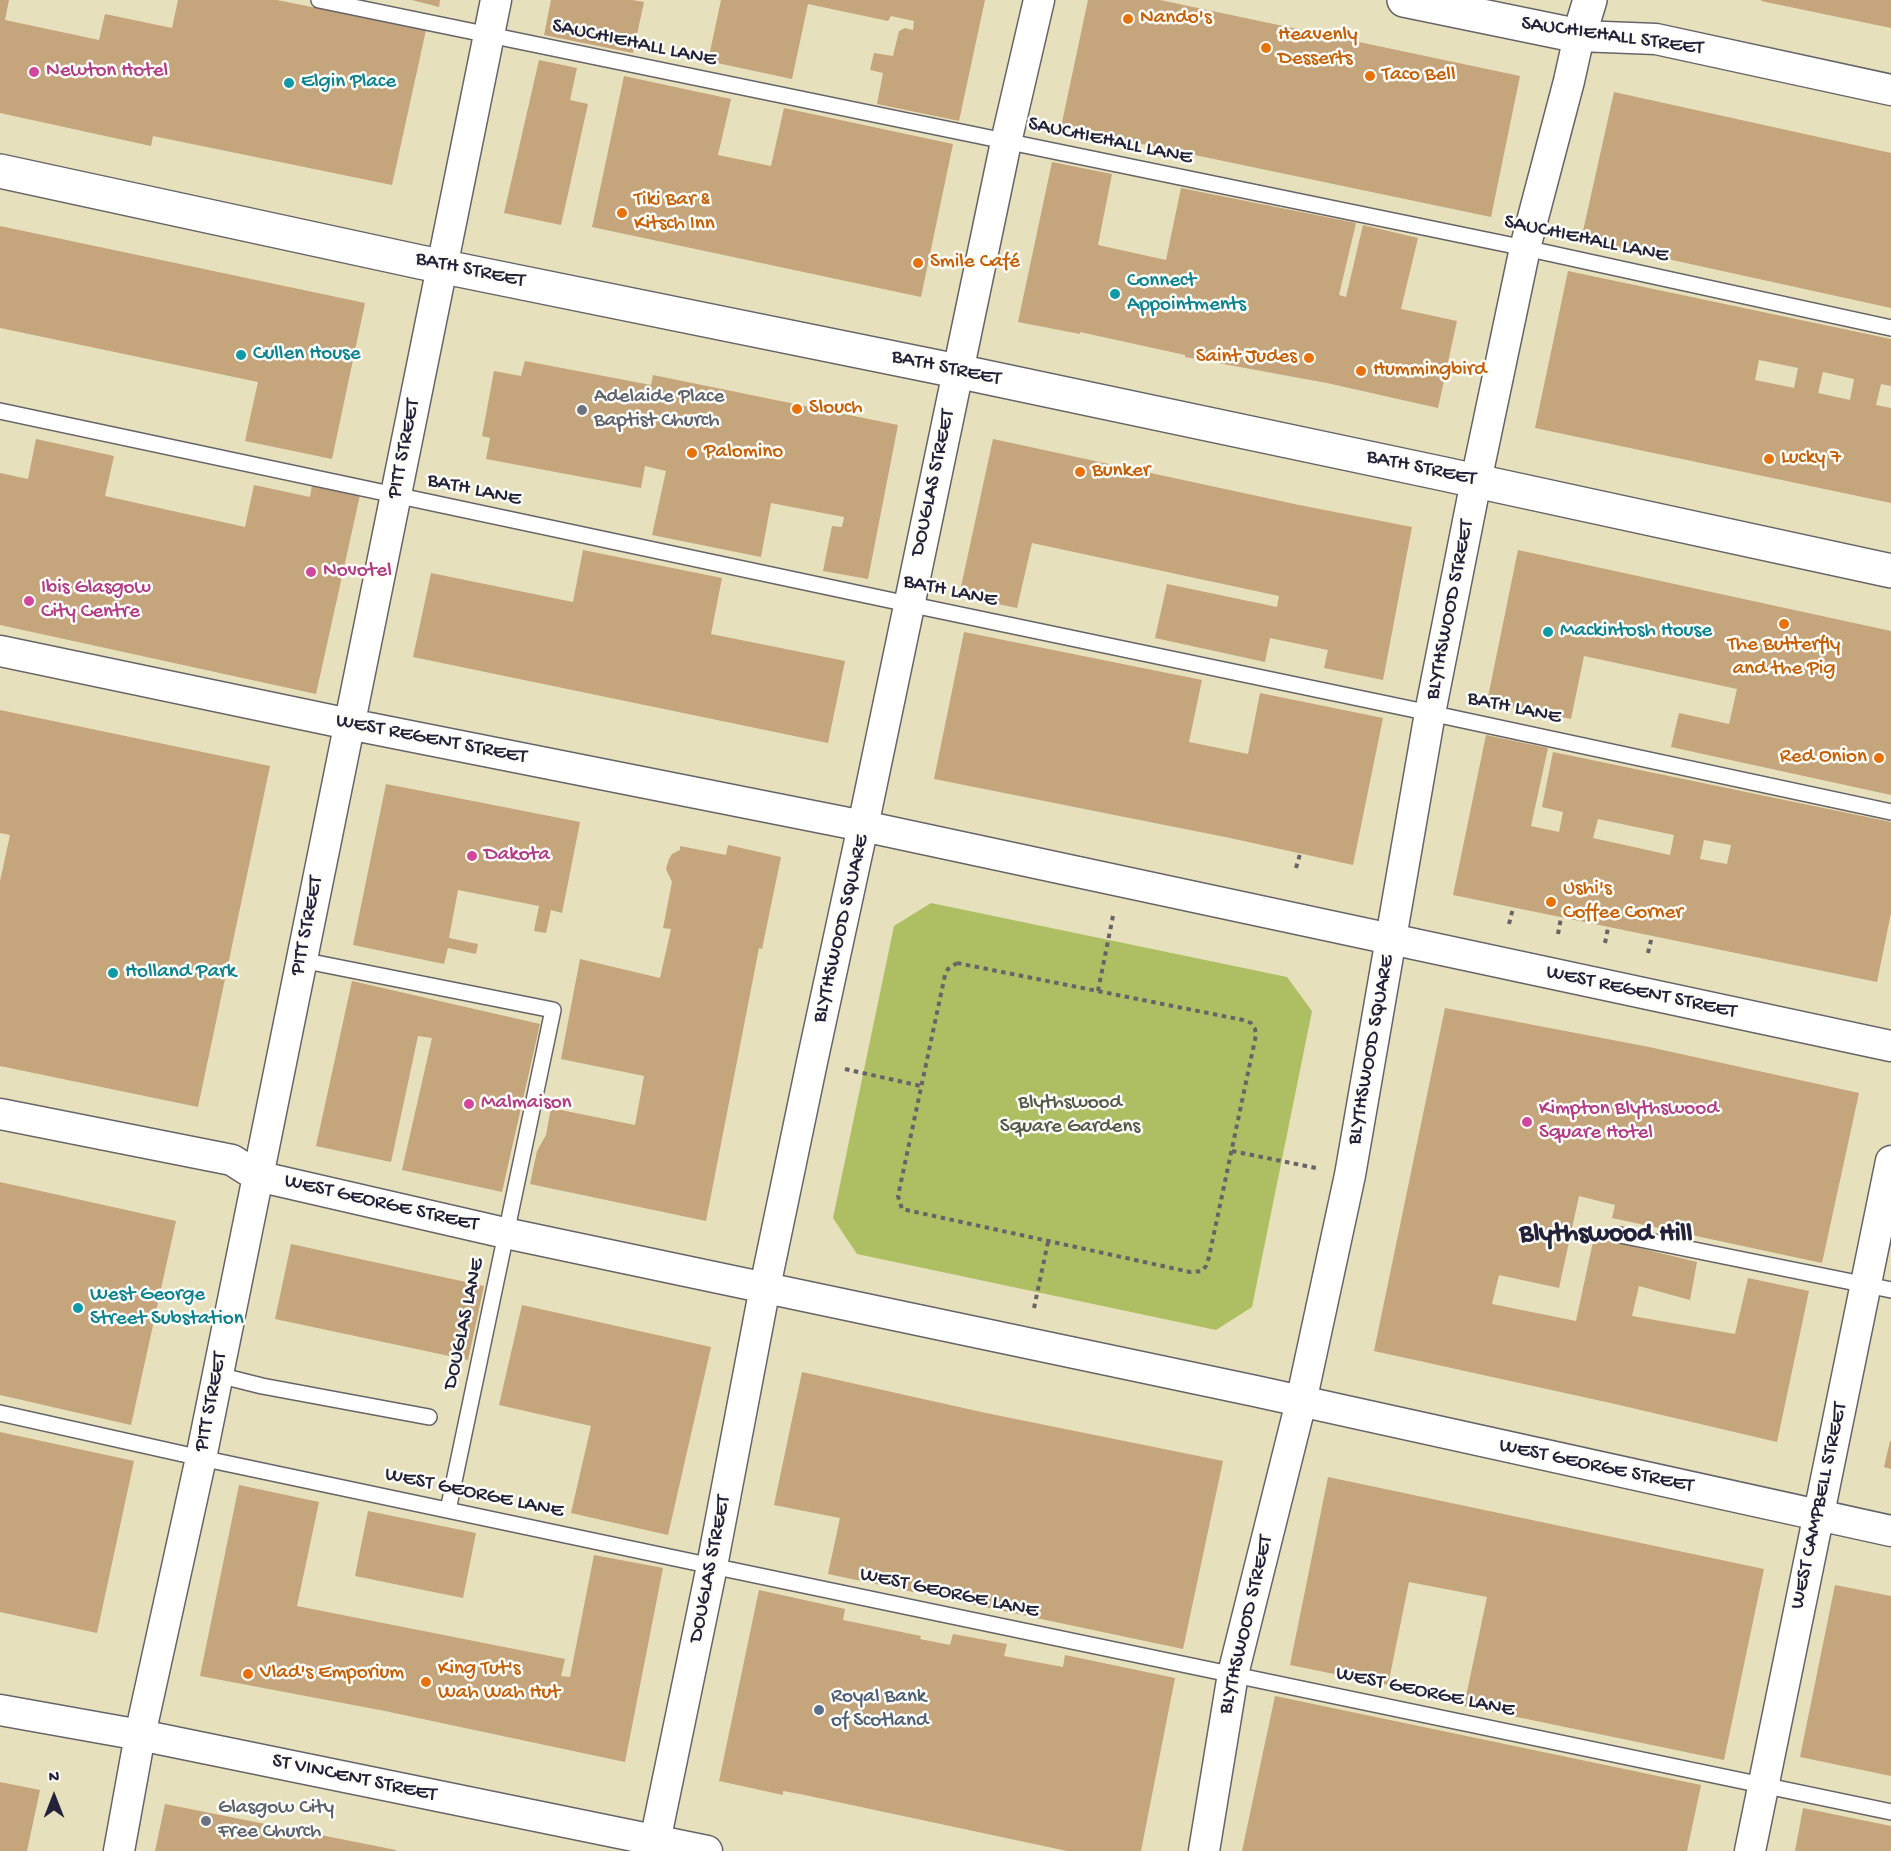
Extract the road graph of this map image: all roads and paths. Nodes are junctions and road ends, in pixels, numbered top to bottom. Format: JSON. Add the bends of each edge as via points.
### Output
{"nodes":[{"id":1,"x":320,"y":0,"type":"edge"},
{"id":2,"x":496,"y":0,"type":"edge"},
{"id":3,"x":1039,"y":0,"type":"edge"},
{"id":4,"x":1404,"y":0,"type":"edge"},
{"id":5,"x":1590,"y":0,"type":"edge"},
{"id":6,"x":488,"y":36,"type":"junction"},
{"id":7,"x":1580,"y":36,"type":"junction"},
{"id":8,"x":1891,"y":90,"type":"edge"},
{"id":9,"x":1006,"y":142,"type":"junction"},
{"id":10,"x":0,"y":171,"type":"edge"},
{"id":11,"x":1525,"y":248,"type":"junction"},
{"id":12,"x":442,"y":266,"type":"junction"},
{"id":13,"x":1891,"y":328,"type":"edge"},
{"id":14,"x":957,"y":371,"type":"junction"},
{"id":15,"x":0,"y":411,"type":"edge"},
{"id":16,"x":1476,"y":481,"type":"junction"},
{"id":17,"x":395,"y":495,"type":"junction"},
{"id":18,"x":1891,"y":571,"type":"edge"},
{"id":19,"x":908,"y":604,"type":"junction"},
{"id":20,"x":0,"y":651,"type":"edge"},
{"id":21,"x":1430,"y":713,"type":"junction"},
{"id":22,"x":349,"y":724,"type":"junction"},
{"id":23,"x":1891,"y":812,"type":"edge"},
{"id":24,"x":863,"y":826,"type":"junction"},
{"id":25,"x":1300,"y":854,"type":"dead end"},
{"id":26,"x":1296,"y":868,"type":"dead end"},
{"id":27,"x":1120,"y":881,"type":"junction"},
{"id":28,"x":1513,"y":908,"type":"dead end"},
{"id":29,"x":1561,"y":918,"type":"dead end"},
{"id":30,"x":1509,"y":924,"type":"dead end"},
{"id":31,"x":1608,"y":927,"type":"dead end"},
{"id":32,"x":1558,"y":934,"type":"dead end"},
{"id":33,"x":1652,"y":936,"type":"dead end"},
{"id":34,"x":1392,"y":940,"type":"junction"},
{"id":35,"x":1605,"y":944,"type":"dead end"},
{"id":36,"x":1648,"y":953,"type":"dead end"},
{"id":37,"x":301,"y":960,"type":"junction"},
{"id":38,"x":1098,"y":991,"type":"junction"},
{"id":39,"x":1891,"y":1046,"type":"edge"},
{"id":40,"x":812,"y":1062,"type":"junction"},
{"id":41,"x":921,"y":1086,"type":"junction"},
{"id":42,"x":0,"y":1114,"type":"edge"},
{"id":43,"x":1232,"y":1150,"type":"junction"},
{"id":44,"x":1891,"y":1161,"type":"edge"},
{"id":45,"x":1350,"y":1175,"type":"junction"},
{"id":46,"x":257,"y":1176,"type":"junction"},
{"id":47,"x":505,"y":1233,"type":"junction"},
{"id":48,"x":1620,"y":1235,"type":"dead end"},
{"id":49,"x":1048,"y":1242,"type":"junction"},
{"id":50,"x":765,"y":1287,"type":"junction"},
{"id":51,"x":1878,"y":1288,"type":"edge"},
{"id":52,"x":1027,"y":1344,"type":"junction"},
{"id":53,"x":218,"y":1375,"type":"junction"},
{"id":54,"x":1301,"y":1402,"type":"junction"},
{"id":55,"x":0,"y":1413,"type":"edge"},
{"id":56,"x":429,"y":1417,"type":"dead end"},
{"id":57,"x":201,"y":1458,"type":"junction"},
{"id":58,"x":448,"y":1510,"type":"junction"},
{"id":59,"x":1818,"y":1516,"type":"junction"},
{"id":60,"x":1891,"y":1531,"type":"edge"},
{"id":61,"x":712,"y":1566,"type":"junction"},
{"id":62,"x":1233,"y":1674,"type":"junction"},
{"id":63,"x":0,"y":1710,"type":"edge"},
{"id":64,"x":140,"y":1736,"type":"junction"},
{"id":65,"x":1763,"y":1786,"type":"junction"},
{"id":66,"x":1891,"y":1812,"type":"edge"},
{"id":67,"x":654,"y":1846,"type":"edge"},
{"id":68,"x":119,"y":1851,"type":"edge"},
{"id":69,"x":707,"y":1851,"type":"edge"},
{"id":70,"x":1204,"y":1851,"type":"edge"},
{"id":71,"x":1750,"y":1851,"type":"edge"}],
"edges":[{"from":1,"to":6,"type":"lane","name":"SAUCHIEHALL LANE"},
{"from":2,"to":6,"type":"street","name":"PITT STREET"},
{"from":3,"to":9,"type":"street","name":"DOUGLAS STREET"},
{"from":4,"to":7,"type":"street","name":"SAUCHIEHALL STREET"},
{"from":5,"to":7,"type":"street"},
{"from":6,"to":9,"type":"lane","name":"SAUCHIEHALL LANE"},
{"from":6,"to":12,"type":"street","name":"PITT STREET"},
{"from":7,"to":8,"type":"street","name":"SAUCHIEHALL STREET","via":[[1656,39]]},
{"from":7,"to":11,"type":"street","name":"BLYTHSWOOD STREET"},
{"from":9,"to":11,"type":"lane","name":"SAUCHIEHALL LANE"},
{"from":9,"to":14,"type":"street","name":"DOUGLAS STREET"},
{"from":10,"to":12,"type":"street","name":"BATH STREET"},
{"from":11,"to":13,"type":"lane","name":"SAUCHIEHALL LANE"},
{"from":11,"to":16,"type":"street","name":"BLYTHSWOOD STREET"},
{"from":12,"to":14,"type":"street","name":"BATH STREET"},
{"from":12,"to":17,"type":"street","name":"PITT STREET"},
{"from":14,"to":16,"type":"street","name":"BATH STREET"},
{"from":14,"to":19,"type":"street","name":"DOUGLAS STREET"},
{"from":15,"to":17,"type":"lane","name":"BATH LANE"},
{"from":16,"to":18,"type":"street","name":"BATH STREET"},
{"from":16,"to":21,"type":"street","name":"BLYTHSWOOD STREET"},
{"from":17,"to":19,"type":"lane","name":"BATH LANE"},
{"from":17,"to":22,"type":"street","name":"PITT STREET"},
{"from":19,"to":21,"type":"lane","name":"BATH LANE"},
{"from":19,"to":24,"type":"street","name":"DOUGLAS STREET"},
{"from":20,"to":22,"type":"street","name":"WEST REGENT STREET"},
{"from":21,"to":23,"type":"lane","name":"BATH LANE"},
{"from":21,"to":34,"type":"street","name":"BLYTHSWOOD STREET"},
{"from":22,"to":24,"type":"street","name":"WEST REGENT STREET"},
{"from":22,"to":37,"type":"street","name":"PITT STREET"},
{"from":24,"to":27,"type":"street","name":"BLYTHSWOOD SQUARE"},
{"from":24,"to":40,"type":"street","name":"BLYTHSWOOD SQUARE"},
{"from":25,"to":26,"type":"path"},
{"from":27,"to":34,"type":"street","name":"BLYTHSWOOD SQUARE"},
{"from":27,"to":38,"type":"path"},
{"from":28,"to":30,"type":"path"},
{"from":29,"to":32,"type":"path"},
{"from":31,"to":35,"type":"path"},
{"from":33,"to":36,"type":"path"},
{"from":34,"to":39,"type":"street","name":"WEST REGENT STREET"},
{"from":34,"to":45,"type":"street","name":"BLYTHSWOOD SQUARE"},
{"from":37,"to":46,"type":"street","name":"PITT STREET"},
{"from":37,"to":47,"type":"lane","name":"DOUGLAS LANE","via":[[552,1010]]},
{"from":38,"to":41,"type":"path","via":[[957,963],[945,975]]},
{"from":38,"to":43,"type":"path","via":[[1251,1023],[1256,1035]]},
{"from":40,"to":41,"type":"path"},
{"from":40,"to":50,"type":"street","name":"BLYTHSWOOD SQUARE"},
{"from":41,"to":49,"type":"path","via":[[898,1196],[902,1209]]},
{"from":42,"to":46,"type":"street","name":"WEST GEORGE STREET","via":[[232,1160]]},
{"from":43,"to":45,"type":"path"},
{"from":43,"to":49,"type":"path","via":[[1209,1257],[1202,1271],[1190,1272]]},
{"from":44,"to":51,"type":"street","name":"WEST CAMPBELL STREET"},
{"from":45,"to":54,"type":"street","name":"BLYTHSWOOD SQUARE"},
{"from":46,"to":47,"type":"street","name":"WEST GEORGE STREET"},
{"from":46,"to":53,"type":"street","name":"PITT STREET"},
{"from":47,"to":50,"type":"street","name":"WEST GEORGE STREET"},
{"from":47,"to":58,"type":"lane","name":"DOUGLAS LANE"},
{"from":48,"to":51,"type":"lane"},
{"from":49,"to":52,"type":"path"},
{"from":50,"to":52,"type":"street"},
{"from":50,"to":61,"type":"street","name":"DOUGLAS STREET"},
{"from":51,"to":59,"type":"street","name":"WEST CAMPBELL STREET"},
{"from":52,"to":54,"type":"street"},
{"from":53,"to":56,"type":"lane"},
{"from":53,"to":57,"type":"street","name":"PITT STREET"},
{"from":54,"to":59,"type":"street","name":"WEST GEORGE STREET"},
{"from":54,"to":62,"type":"street","name":"BLYTHSWOOD STREET"},
{"from":55,"to":57,"type":"lane","name":"WEST GEORGE LANE"},
{"from":57,"to":58,"type":"lane","name":"WEST GEORGE LANE"},
{"from":57,"to":64,"type":"street","name":"PITT STREET"},
{"from":58,"to":61,"type":"lane","name":"WEST GEORGE LANE"},
{"from":59,"to":60,"type":"street","name":"WEST GEORGE STREET"},
{"from":59,"to":65,"type":"street","name":"WEST CAMPBELL STREET"},
{"from":61,"to":62,"type":"lane","name":"WEST GEORGE LANE"},
{"from":61,"to":67,"type":"street","name":"DOUGLAS STREET"},
{"from":62,"to":65,"type":"lane","name":"WEST GEORGE LANE"},
{"from":62,"to":70,"type":"street","name":"BLYTHSWOOD STREET"},
{"from":63,"to":64,"type":"street","name":"ST VINCENT STREET"},
{"from":64,"to":67,"type":"street","name":"ST VINCENT STREET"},
{"from":64,"to":68,"type":"street","name":"PITT STREET"},
{"from":65,"to":66,"type":"lane","name":"WEST GEORGE LANE"},
{"from":65,"to":71,"type":"street","name":"WEST CAMPBELL STREET"},
{"from":67,"to":69,"type":"street","name":"ST VINCENT STREET"}]}
